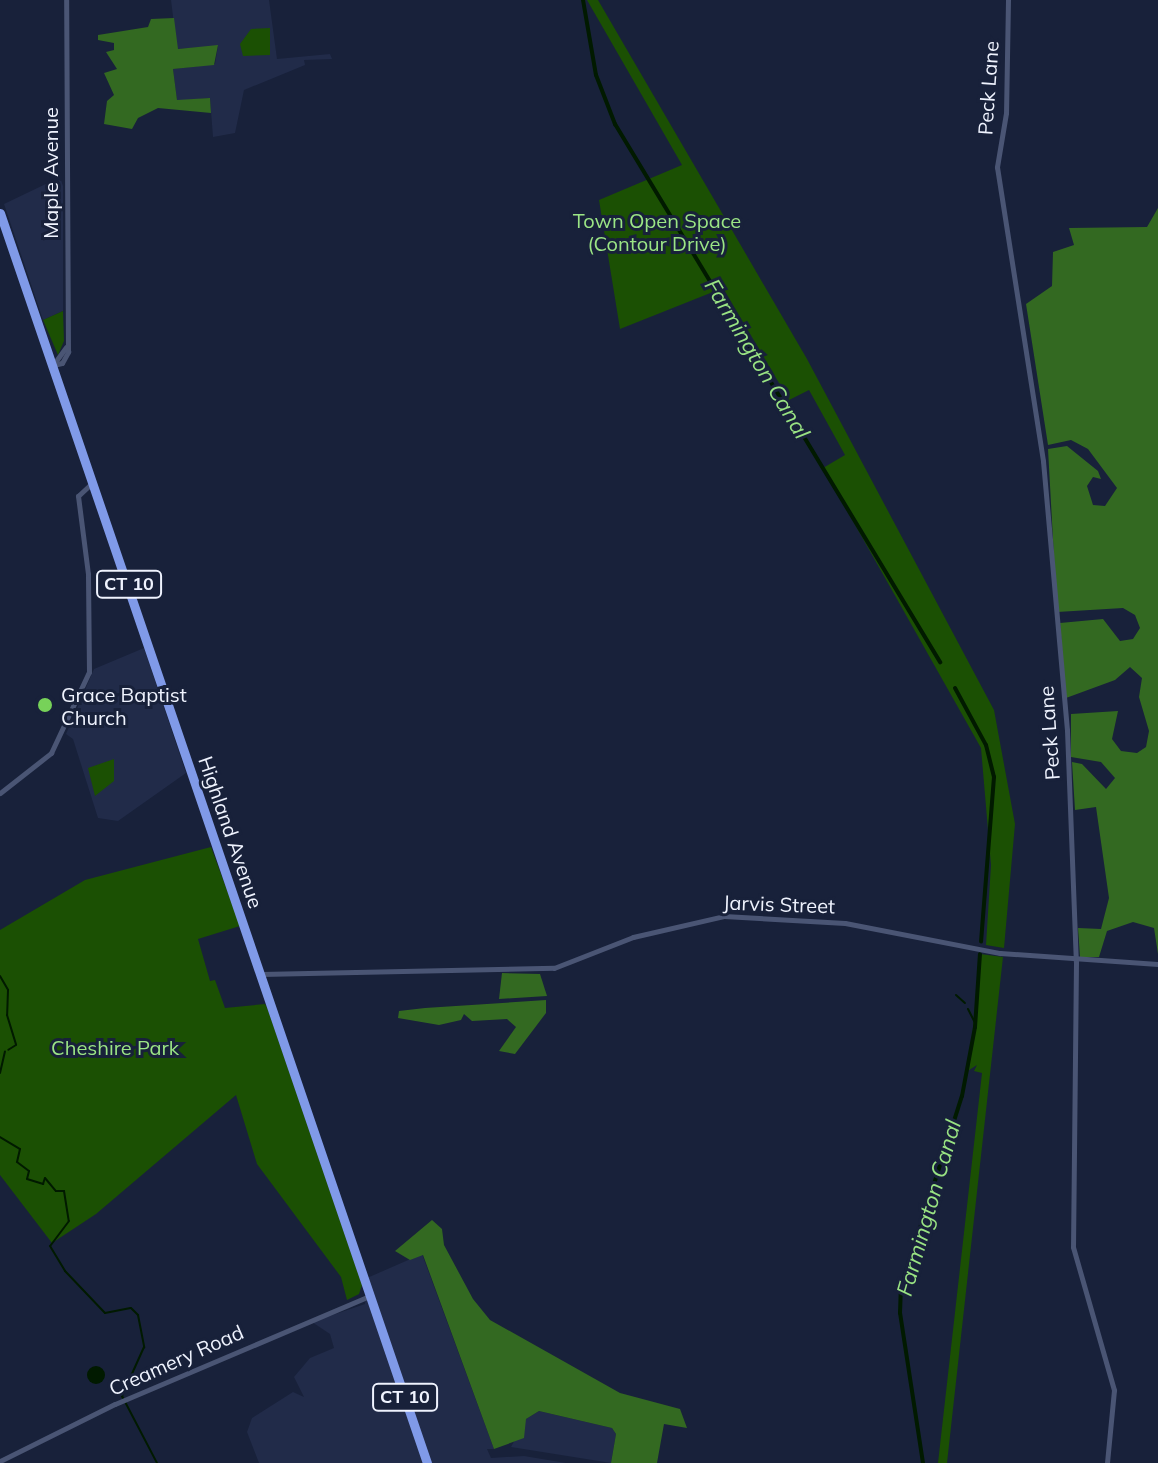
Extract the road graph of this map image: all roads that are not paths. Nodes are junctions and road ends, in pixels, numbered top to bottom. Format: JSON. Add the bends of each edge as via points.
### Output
{"nodes":[{"id":1,"x":66,"y":0,"type":"edge"},
{"id":2,"x":1008,"y":0,"type":"edge"},
{"id":3,"x":0,"y":213,"type":"edge"},
{"id":4,"x":53,"y":365,"type":"junction"},
{"id":5,"x":92,"y":483,"type":"junction"},
{"id":6,"x":0,"y":793,"type":"edge"},
{"id":7,"x":1076,"y":962,"type":"junction"},
{"id":8,"x":1158,"y":964,"type":"edge"},
{"id":9,"x":260,"y":974,"type":"junction"},
{"id":10,"x":370,"y":1296,"type":"junction"},
{"id":11,"x":0,"y":1461,"type":"edge"},
{"id":12,"x":427,"y":1463,"type":"edge"},
{"id":13,"x":1107,"y":1463,"type":"edge"}],
"edges":[{"from":1,"to":4,"type":"street","name":"Maple Avenue","via":[[66,346]]},
{"from":2,"to":7,"type":"street","name":"Peck Lane","via":[[1006,113],[997,167],[1043,461],[1067,730]]},
{"from":3,"to":4,"type":"highway","name":"Highland Avenue","number":"CT 10"},
{"from":4,"to":5,"type":"highway","name":"Highland Avenue","number":"CT 10"},
{"from":5,"to":6,"type":"street","via":[[78,496],[88,574],[87,679],[51,753]]},
{"from":5,"to":9,"type":"highway","name":"Highland Avenue","number":"CT 10"},
{"from":7,"to":8,"type":"street","name":"Jarvis Street"},
{"from":7,"to":9,"type":"street","name":"Jarvis Street","via":[[845,923],[724,916],[633,937],[554,968]]},
{"from":7,"to":13,"type":"street","name":"Peck Lane","via":[[1073,1247],[1114,1390]]},
{"from":9,"to":10,"type":"highway","name":"Highland Avenue","number":"CT 10"},
{"from":10,"to":11,"type":"street","name":"Creamery Road","via":[[119,1402]]},
{"from":10,"to":12,"type":"highway","name":"Highland Avenue","number":"CT 10"}]}
